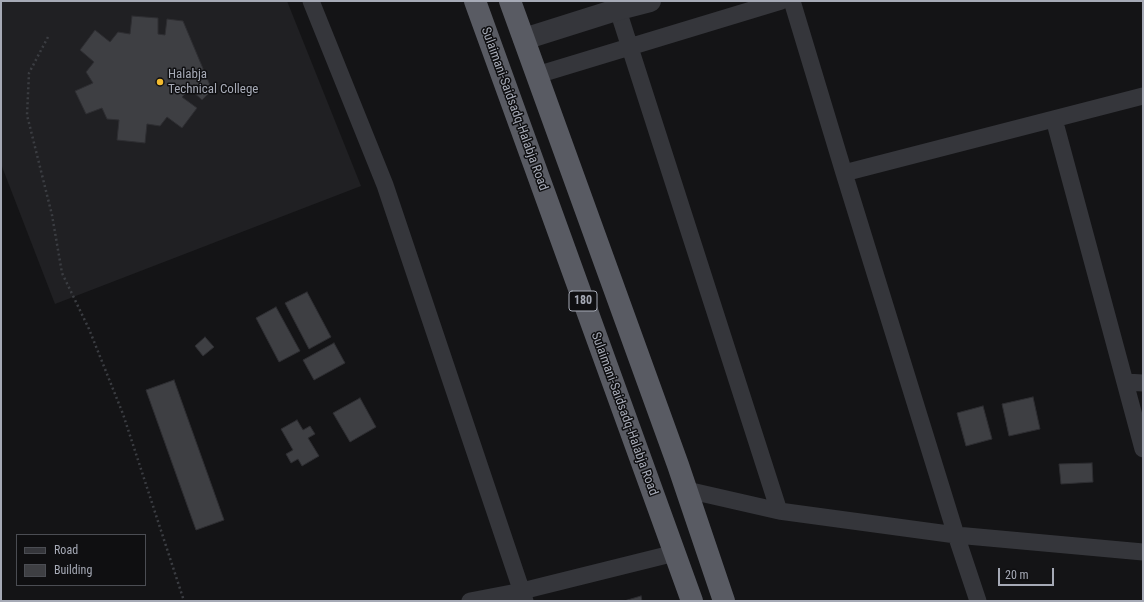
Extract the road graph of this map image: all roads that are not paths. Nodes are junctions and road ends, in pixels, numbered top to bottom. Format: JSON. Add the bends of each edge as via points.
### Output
{"nodes":[{"id":1,"x":311,"y":1,"type":"edge"},
{"id":2,"x":475,"y":1,"type":"edge"},
{"id":3,"x":510,"y":1,"type":"edge"},
{"id":4,"x":650,"y":1,"type":"edge"},
{"id":5,"x":781,"y":1,"type":"edge"},
{"id":6,"x":792,"y":1,"type":"edge"},
{"id":7,"x":617,"y":5,"type":"edge"},
{"id":8,"x":524,"y":39,"type":"junction"},
{"id":9,"x":631,"y":47,"type":"junction"},
{"id":10,"x":537,"y":75,"type":"junction"},
{"id":11,"x":1143,"y":96,"type":"edge"},
{"id":12,"x":1054,"y":119,"type":"junction"},
{"id":13,"x":844,"y":173,"type":"junction"},
{"id":14,"x":1125,"y":382,"type":"junction"},
{"id":15,"x":1143,"y":383,"type":"edge"},
{"id":16,"x":1143,"y":449,"type":"edge"},
{"id":17,"x":678,"y":464,"type":"junction"},
{"id":18,"x":646,"y":474,"type":"junction"},
{"id":19,"x":687,"y":490,"type":"junction"},
{"id":20,"x":779,"y":511,"type":"junction"},
{"id":21,"x":956,"y":535,"type":"junction"},
{"id":22,"x":1143,"y":552,"type":"edge"},
{"id":23,"x":675,"y":553,"type":"junction"},
{"id":24,"x":523,"y":596,"type":"edge"},
{"id":25,"x":470,"y":601,"type":"edge"},
{"id":26,"x":692,"y":601,"type":"edge"},
{"id":27,"x":724,"y":601,"type":"edge"},
{"id":28,"x":978,"y":601,"type":"edge"}],
"edges":[{"from":1,"to":24,"type":"street","via":[[385,185]]},
{"from":2,"to":18,"type":"highway","name":"Sulaimani-Saidsadq-Halabja Road","number":"180"},
{"from":3,"to":8,"type":"highway","number":"180"},
{"from":4,"to":7,"type":"street"},
{"from":5,"to":9,"type":"street"},
{"from":6,"to":13,"type":"street"},
{"from":7,"to":8,"type":"street"},
{"from":7,"to":9,"type":"street"},
{"from":8,"to":10,"type":"highway","number":"180"},
{"from":9,"to":10,"type":"street"},
{"from":9,"to":20,"type":"street"},
{"from":10,"to":17,"type":"highway","number":"180"},
{"from":11,"to":12,"type":"street"},
{"from":12,"to":13,"type":"street"},
{"from":12,"to":14,"type":"street"},
{"from":13,"to":21,"type":"street"},
{"from":14,"to":15,"type":"street"},
{"from":14,"to":16,"type":"street"},
{"from":17,"to":18,"type":"highway"},
{"from":17,"to":19,"type":"highway","number":"180"},
{"from":18,"to":23,"type":"highway","name":"Sulaimani-Saidsadq-Halabja Road","number":"180"},
{"from":19,"to":20,"type":"street"},
{"from":19,"to":27,"type":"highway","number":"180"},
{"from":20,"to":21,"type":"street"},
{"from":21,"to":22,"type":"street"},
{"from":21,"to":28,"type":"street"},
{"from":23,"to":24,"type":"street"},
{"from":23,"to":26,"type":"highway","name":"Sulaimani-Saidsadq-Halabja Road","number":"180"},
{"from":24,"to":25,"type":"street"}]}
